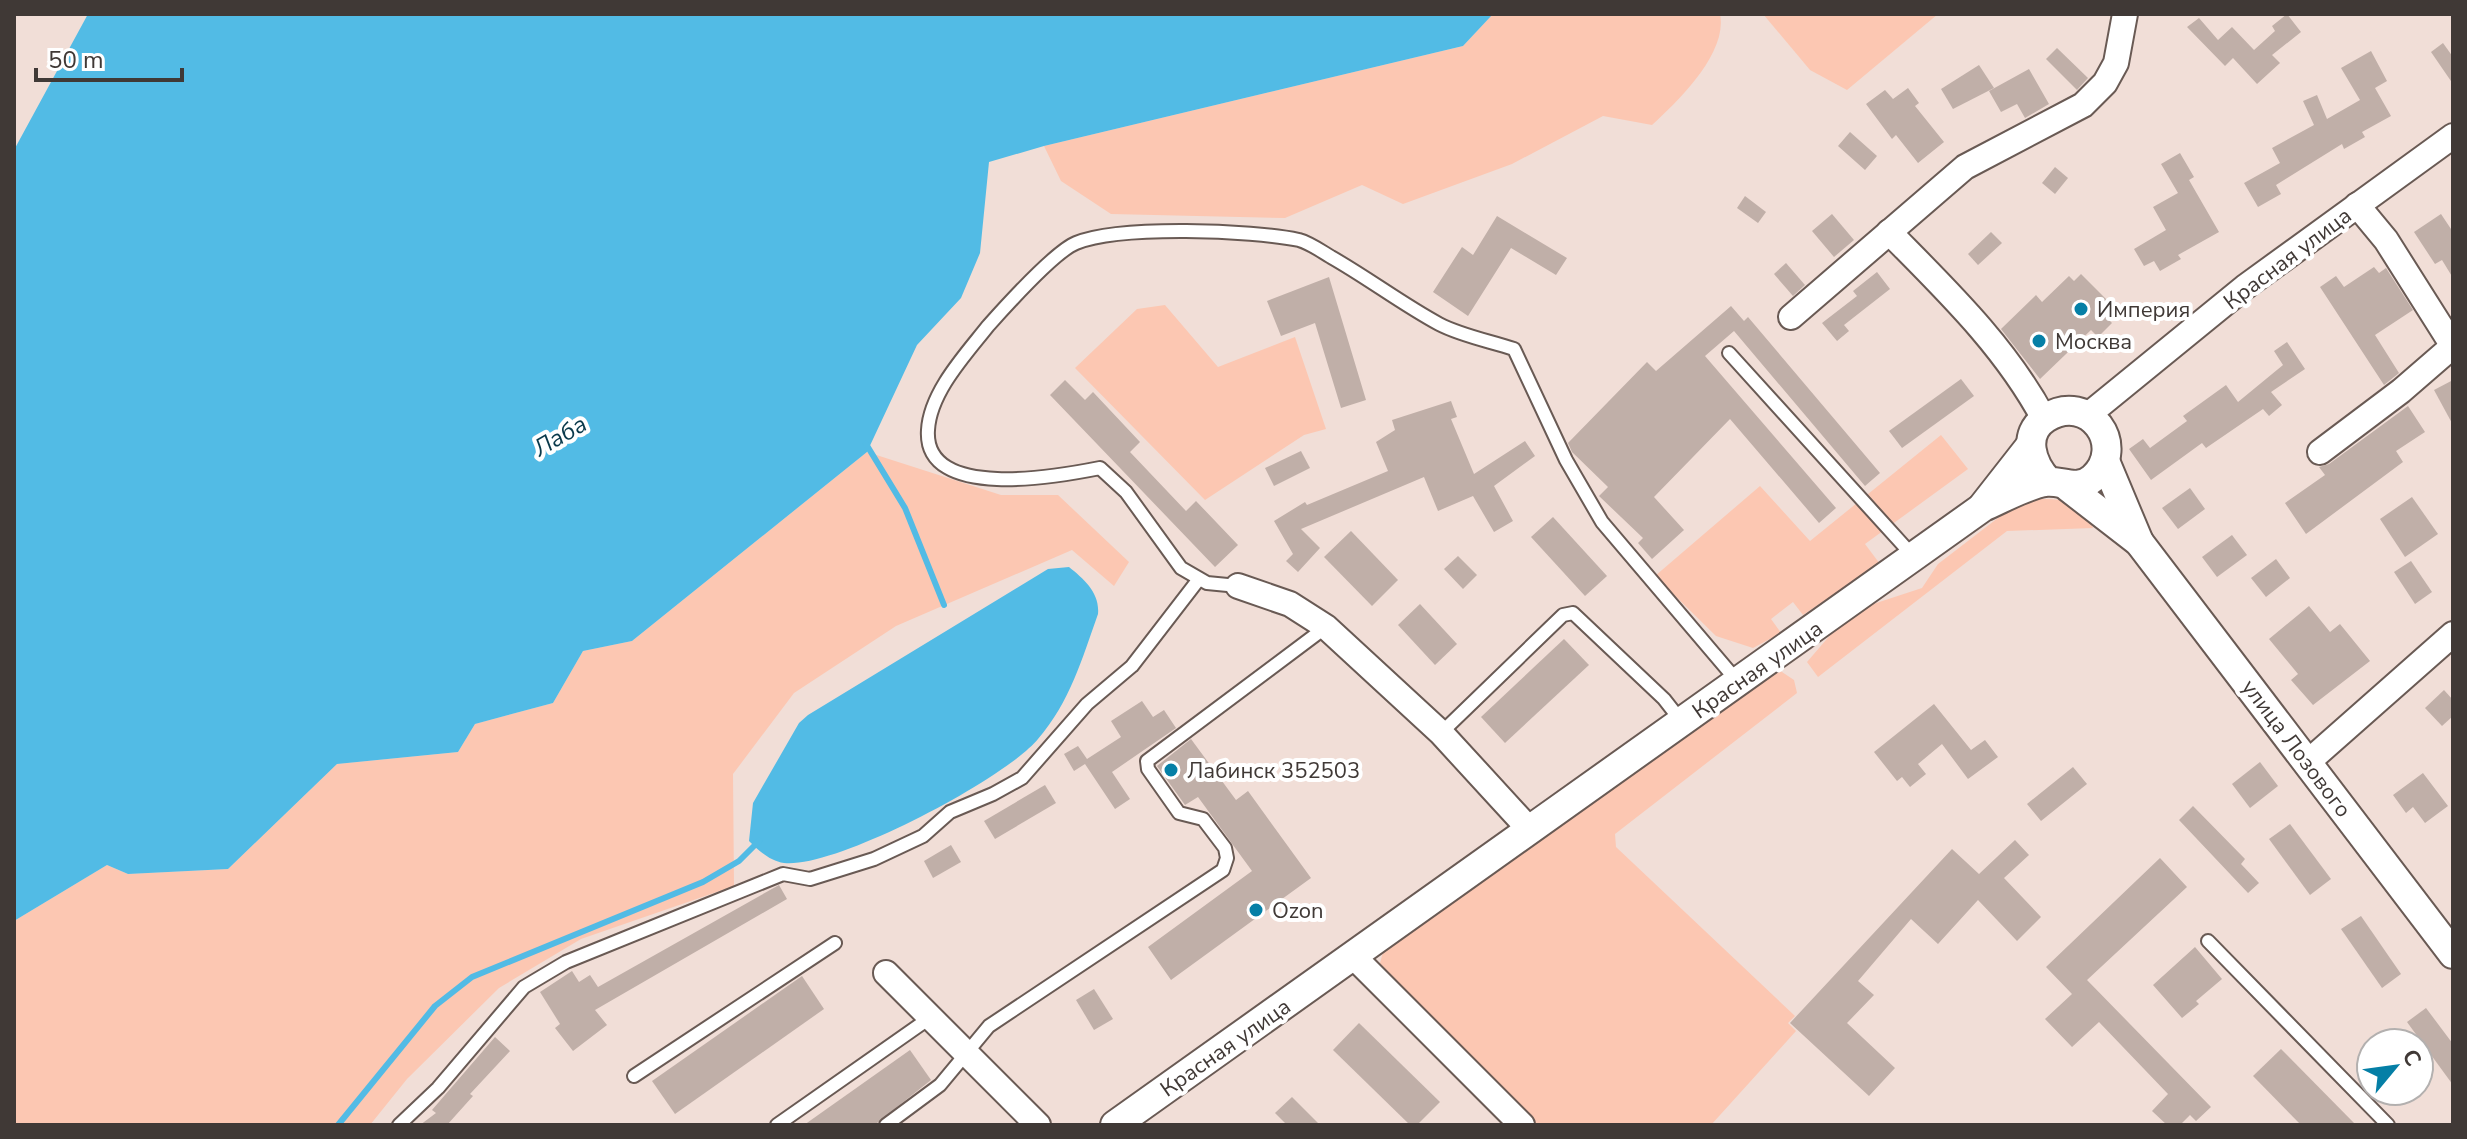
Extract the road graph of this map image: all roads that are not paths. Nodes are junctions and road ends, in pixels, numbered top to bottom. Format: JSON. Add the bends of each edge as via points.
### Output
{"nodes":[{"id":1,"x":2125,"y":14,"type":"edge"},
{"id":2,"x":2453,"y":136,"type":"edge"},
{"id":3,"x":2357,"y":205,"type":"junction"},
{"id":4,"x":1889,"y":232,"type":"junction"},
{"id":5,"x":1791,"y":317,"type":"dead end"},
{"id":6,"x":2453,"y":346,"type":"edge"},
{"id":7,"x":1729,"y":353,"type":"dead end"},
{"id":8,"x":2088,"y":415,"type":"junction"},
{"id":9,"x":2044,"y":419,"type":"junction"},
{"id":10,"x":2030,"y":446,"type":"junction"},
{"id":11,"x":2320,"y":452,"type":"dead end"},
{"id":12,"x":2105,"y":461,"type":"junction"},
{"id":13,"x":2058,"y":484,"type":"junction"},
{"id":14,"x":1983,"y":507,"type":"junction"},
{"id":15,"x":2139,"y":542,"type":"junction"},
{"id":16,"x":1914,"y":557,"type":"junction"},
{"id":17,"x":1199,"y":579,"type":"junction"},
{"id":18,"x":1238,"y":586,"type":"joint"},
{"id":19,"x":1326,"y":627,"type":"junction"},
{"id":20,"x":2453,"y":634,"type":"edge"},
{"id":21,"x":1738,"y":682,"type":"junction"},
{"id":22,"x":1682,"y":722,"type":"junction"},
{"id":23,"x":1441,"y":733,"type":"junction"},
{"id":24,"x":2308,"y":762,"type":"junction"},
{"id":25,"x":1530,"y":830,"type":"junction"},
{"id":26,"x":2208,"y":941,"type":"dead end"},
{"id":27,"x":835,"y":943,"type":"dead end"},
{"id":28,"x":2453,"y":954,"type":"edge"},
{"id":29,"x":1353,"y":956,"type":"junction"},
{"id":30,"x":886,"y":973,"type":"dead end"},
{"id":31,"x":931,"y":1017,"type":"junction"},
{"id":32,"x":969,"y":1055,"type":"junction"},
{"id":33,"x":634,"y":1076,"type":"dead end"},
{"id":34,"x":399,"y":1125,"type":"edge"},
{"id":35,"x":777,"y":1125,"type":"edge"},
{"id":36,"x":886,"y":1125,"type":"edge"},
{"id":37,"x":1038,"y":1125,"type":"edge"},
{"id":38,"x":1115,"y":1125,"type":"edge"},
{"id":39,"x":1522,"y":1125,"type":"edge"},
{"id":40,"x":2388,"y":1125,"type":"edge"}],
"edges":[{"from":1,"to":4,"type":"street","via":[[2116,63],[2083,105],[1965,167]]},
{"from":2,"to":3,"type":"street","name":"Красная улица"},
{"from":3,"to":6,"type":"street","via":[[2386,240]]},
{"from":3,"to":8,"type":"street","name":"Красная улица","via":[[2245,287]]},
{"from":4,"to":5,"type":"street"},
{"from":4,"to":9,"type":"street","via":[[2022,377]]},
{"from":6,"to":11,"type":"street"},
{"from":7,"to":16,"type":"lane"},
{"from":8,"to":9,"type":"street","via":[[2062,411]]},
{"from":8,"to":12,"type":"street","via":[[2101,428]]},
{"from":9,"to":10,"type":"street","name":"Красная улица"},
{"from":10,"to":13,"type":"street","via":[[2035,468]]},
{"from":10,"to":14,"type":"street","name":"Красная улица"},
{"from":12,"to":13,"type":"street","name":"Красная улица","via":[[2091,480]]},
{"from":12,"to":15,"type":"street","name":"улица Лозового"},
{"from":13,"to":14,"type":"street","name":"Красная улица"},
{"from":13,"to":15,"type":"street","name":"улица Лозового"},
{"from":14,"to":16,"type":"street","name":"Красная улица"},
{"from":15,"to":24,"type":"street","name":"улица Лозового"},
{"from":16,"to":21,"type":"street","name":"Красная улица"},
{"from":17,"to":18,"type":"lane"},
{"from":17,"to":21,"type":"lane","via":[[1181,568],[1126,492],[1100,468],[1018,480],[971,477],[944,466],[932,452],[928,430],[937,399],[962,359],[1005,306],[1073,244],[1148,233],[1302,241],[1442,325],[1514,349],[1602,522]]},
{"from":17,"to":34,"type":"lane","via":[[1132,666],[1087,704],[1022,778],[950,812],[923,836],[874,859],[810,879],[783,874],[566,962],[524,987],[438,1088]]},
{"from":18,"to":19,"type":"street","via":[[1290,604]]},
{"from":19,"to":23,"type":"street"},
{"from":19,"to":32,"type":"lane","via":[[1147,761],[1179,813],[1203,819],[1225,848],[1223,870],[989,1026]]},
{"from":20,"to":24,"type":"street"},
{"from":21,"to":22,"type":"street","name":"Красная улица"},
{"from":22,"to":23,"type":"lane","via":[[1573,613],[1563,615]]},
{"from":22,"to":25,"type":"street","name":"Красная улица"},
{"from":23,"to":25,"type":"street"},
{"from":24,"to":28,"type":"street","name":"улица Лозового"},
{"from":25,"to":29,"type":"street","name":"Красная улица"},
{"from":26,"to":40,"type":"lane"},
{"from":27,"to":33,"type":"lane"},
{"from":29,"to":38,"type":"street","name":"Красная улица"},
{"from":29,"to":39,"type":"street"},
{"from":30,"to":31,"type":"street"},
{"from":31,"to":32,"type":"street"},
{"from":31,"to":35,"type":"lane"},
{"from":32,"to":36,"type":"lane","via":[[940,1085]]},
{"from":32,"to":37,"type":"street"}]}
